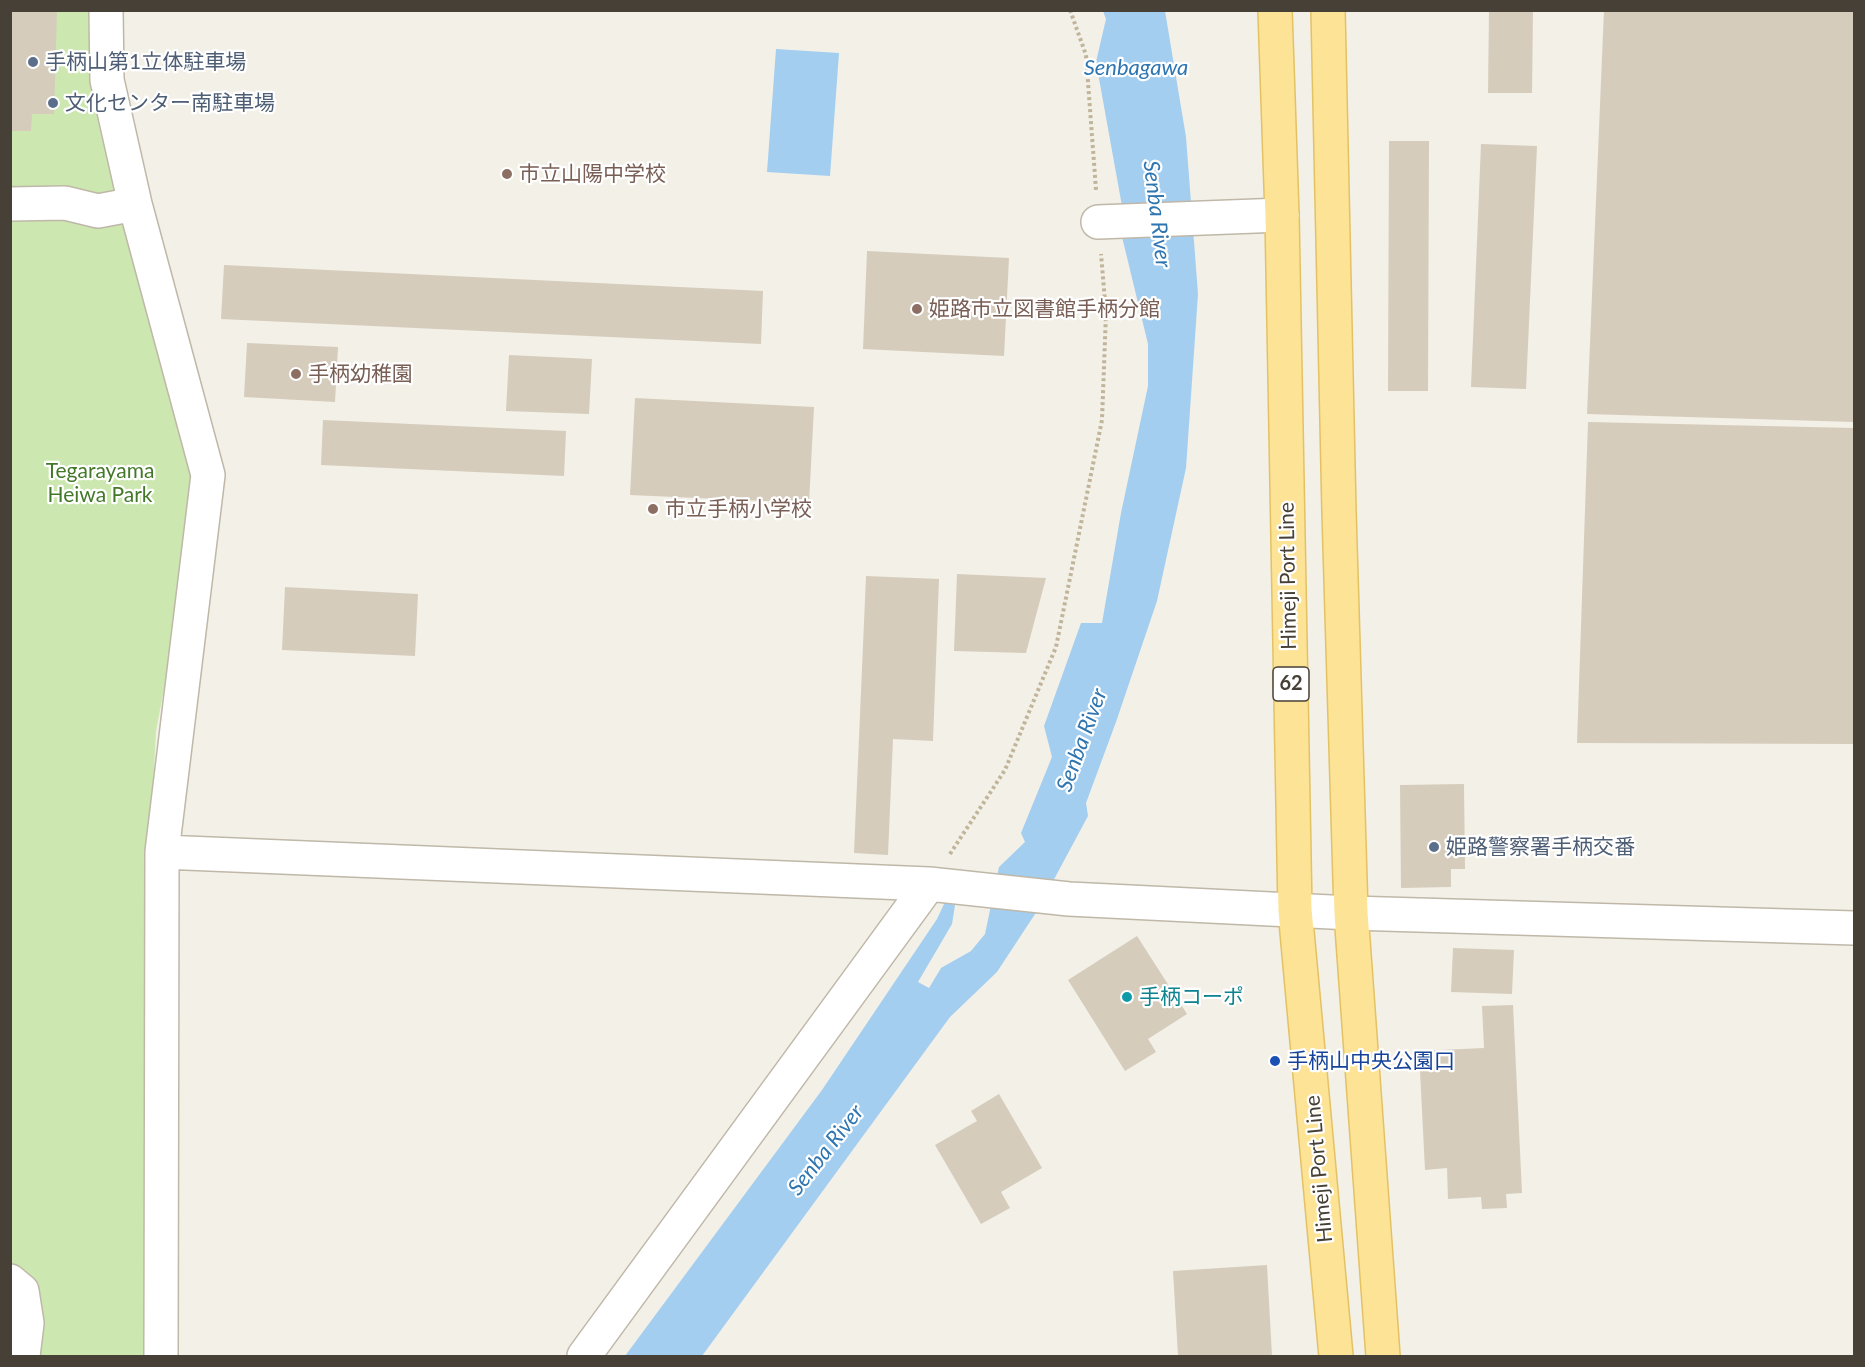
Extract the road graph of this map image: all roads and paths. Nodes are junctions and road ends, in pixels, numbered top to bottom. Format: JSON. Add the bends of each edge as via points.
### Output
{"nodes":[{"id":1,"x":106,"y":10,"type":"edge"},
{"id":2,"x":1070,"y":10,"type":"edge"},
{"id":3,"x":1275,"y":10,"type":"edge"},
{"id":4,"x":1328,"y":10,"type":"edge"},
{"id":5,"x":10,"y":204,"type":"edge"},
{"id":6,"x":135,"y":204,"type":"junction"},
{"id":7,"x":1282,"y":215,"type":"junction"},
{"id":8,"x":1098,"y":222,"type":"junction"},
{"id":9,"x":162,"y":852,"type":"junction"},
{"id":10,"x":930,"y":884,"type":"junction"},
{"id":11,"x":1295,"y":910,"type":"junction"},
{"id":12,"x":1351,"y":913,"type":"junction"},
{"id":13,"x":1854,"y":928,"type":"edge"},
{"id":14,"x":10,"y":1281,"type":"edge"},
{"id":15,"x":23,"y":1356,"type":"edge"},
{"id":16,"x":161,"y":1356,"type":"edge"},
{"id":17,"x":584,"y":1356,"type":"edge"},
{"id":18,"x":1336,"y":1356,"type":"edge"},
{"id":19,"x":1383,"y":1356,"type":"edge"}],
"edges":[{"from":1,"to":6,"type":"street","via":[[107,80]]},
{"from":2,"to":8,"type":"path","via":[[1086,56]]},
{"from":3,"to":7,"type":"main road","name":"Himeji Port Line","number":"62"},
{"from":4,"to":12,"type":"main road"},
{"from":5,"to":6,"type":"street","via":[[64,202],[98,211]]},
{"from":6,"to":9,"type":"street","via":[[208,475]]},
{"from":7,"to":8,"type":"street"},
{"from":7,"to":11,"type":"main road","name":"Himeji Port Line","number":"62"},
{"from":8,"to":10,"type":"path","via":[[1106,313],[1102,420],[1056,647],[1005,770]]},
{"from":9,"to":10,"type":"street"},
{"from":9,"to":16,"type":"street"},
{"from":10,"to":11,"type":"street","via":[[1069,899]]},
{"from":10,"to":17,"type":"street"},
{"from":11,"to":12,"type":"street"},
{"from":11,"to":18,"type":"main road","name":"Himeji Port Line","number":"62"},
{"from":12,"to":13,"type":"street"},
{"from":12,"to":19,"type":"main road"},
{"from":14,"to":15,"type":"street","via":[[22,1291],[27,1323]]}]}
